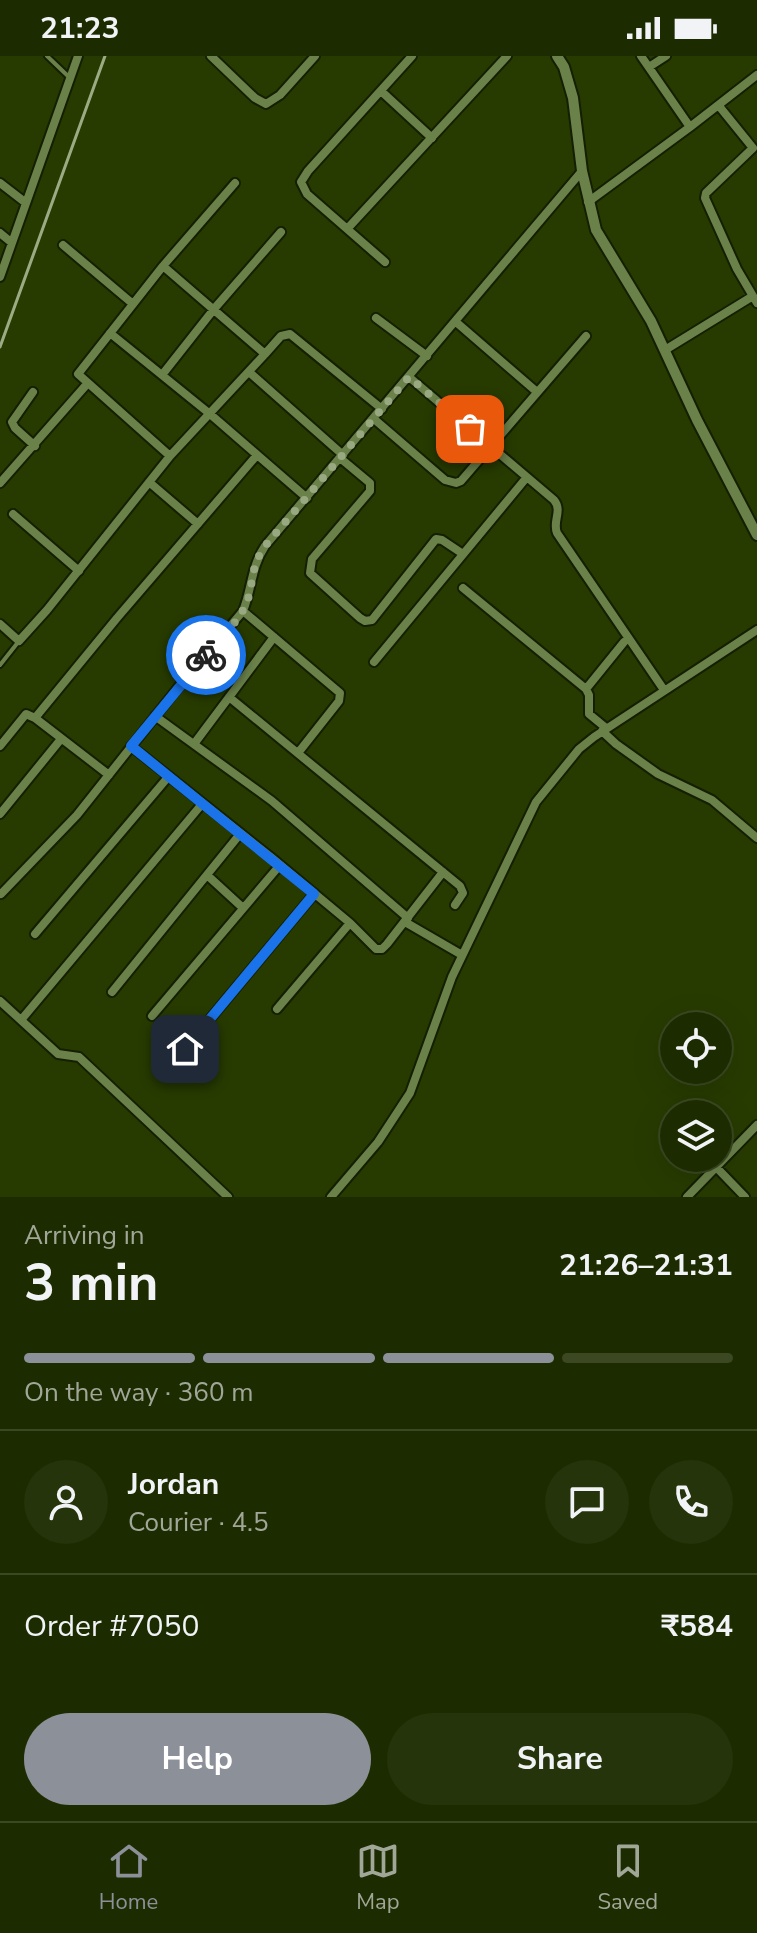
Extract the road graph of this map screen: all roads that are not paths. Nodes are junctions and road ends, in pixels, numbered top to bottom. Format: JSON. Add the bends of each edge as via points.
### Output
{"nodes":[{"id":1,"x":47,"y":56,"type":"edge"},
{"id":2,"x":78,"y":56,"type":"edge"},
{"id":3,"x":211,"y":56,"type":"edge"},
{"id":4,"x":315,"y":56,"type":"edge"},
{"id":5,"x":412,"y":56,"type":"edge"},
{"id":6,"x":507,"y":56,"type":"edge"},
{"id":7,"x":557,"y":56,"type":"edge"},
{"id":8,"x":641,"y":56,"type":"edge"},
{"id":9,"x":666,"y":56,"type":"edge"},
{"id":10,"x":649,"y":67,"type":"junction"},
{"id":11,"x":757,"y":75,"type":"edge"},
{"id":12,"x":69,"y":77,"type":"junction"},
{"id":13,"x":381,"y":91,"type":"junction"},
{"id":14,"x":719,"y":106,"type":"junction"},
{"id":15,"x":690,"y":127,"type":"junction"},
{"id":16,"x":432,"y":138,"type":"junction"},
{"id":17,"x":755,"y":146,"type":"edge"},
{"id":18,"x":582,"y":171,"type":"junction"},
{"id":19,"x":0,"y":183,"type":"edge"},
{"id":20,"x":235,"y":183,"type":"dead end"},
{"id":21,"x":588,"y":202,"type":"junction"},
{"id":22,"x":26,"y":203,"type":"junction"},
{"id":23,"x":348,"y":228,"type":"junction"},
{"id":24,"x":281,"y":232,"type":"dead end"},
{"id":25,"x":0,"y":233,"type":"edge"},
{"id":26,"x":12,"y":243,"type":"junction"},
{"id":27,"x":63,"y":245,"type":"dead end"},
{"id":28,"x":385,"y":262,"type":"dead end"},
{"id":29,"x":163,"y":266,"type":"junction"},
{"id":30,"x":0,"y":277,"type":"edge"},
{"id":31,"x":754,"y":294,"type":"edge"},
{"id":32,"x":133,"y":304,"type":"junction"},
{"id":33,"x":214,"y":309,"type":"junction"},
{"id":34,"x":376,"y":318,"type":"dead end"},
{"id":35,"x":456,"y":322,"type":"junction"},
{"id":36,"x":110,"y":333,"type":"junction"},
{"id":37,"x":586,"y":336,"type":"dead end"},
{"id":38,"x":665,"y":350,"type":"junction"},
{"id":39,"x":265,"y":354,"type":"junction"},
{"id":40,"x":427,"y":356,"type":"junction"},
{"id":41,"x":249,"y":372,"type":"junction"},
{"id":42,"x":162,"y":375,"type":"junction"},
{"id":43,"x":409,"y":377,"type":"junction"},
{"id":44,"x":87,"y":384,"type":"junction"},
{"id":45,"x":33,"y":392,"type":"dead end"},
{"id":46,"x":537,"y":392,"type":"junction"},
{"id":47,"x":382,"y":409,"type":"junction"},
{"id":48,"x":210,"y":414,"type":"junction"},
{"id":49,"x":374,"y":419,"type":"junction"},
{"id":50,"x":35,"y":446,"type":"junction"},
{"id":51,"x":490,"y":447,"type":"junction"},
{"id":52,"x":257,"y":455,"type":"junction"},
{"id":53,"x":170,"y":456,"type":"junction"},
{"id":54,"x":341,"y":457,"type":"junction"},
{"id":55,"x":527,"y":477,"type":"junction"},
{"id":56,"x":149,"y":482,"type":"junction"},
{"id":57,"x":0,"y":483,"type":"edge"},
{"id":58,"x":307,"y":498,"type":"junction"},
{"id":59,"x":13,"y":514,"type":"dead end"},
{"id":60,"x":198,"y":524,"type":"junction"},
{"id":61,"x":757,"y":535,"type":"edge"},
{"id":62,"x":463,"y":554,"type":"junction"},
{"id":63,"x":79,"y":571,"type":"junction"},
{"id":64,"x":463,"y":588,"type":"dead end"},
{"id":65,"x":243,"y":611,"type":"junction"},
{"id":66,"x":0,"y":624,"type":"edge"},
{"id":67,"x":757,"y":630,"type":"edge"},
{"id":68,"x":274,"y":637,"type":"junction"},
{"id":69,"x":19,"y":641,"type":"junction"},
{"id":70,"x":624,"y":642,"type":"dead end"},
{"id":71,"x":374,"y":662,"type":"dead end"},
{"id":72,"x":0,"y":665,"type":"edge"},
{"id":73,"x":586,"y":689,"type":"junction"},
{"id":74,"x":664,"y":690,"type":"junction"},
{"id":75,"x":229,"y":697,"type":"junction"},
{"id":76,"x":155,"y":716,"type":"junction"},
{"id":77,"x":35,"y":718,"type":"junction"},
{"id":78,"x":604,"y":729,"type":"junction"},
{"id":79,"x":61,"y":739,"type":"junction"},
{"id":80,"x":194,"y":744,"type":"junction"},
{"id":81,"x":0,"y":746,"type":"edge"},
{"id":82,"x":131,"y":746,"type":"junction"},
{"id":83,"x":298,"y":753,"type":"junction"},
{"id":84,"x":109,"y":775,"type":"junction"},
{"id":85,"x":169,"y":776,"type":"junction"},
{"id":86,"x":202,"y":804,"type":"junction"},
{"id":87,"x":0,"y":814,"type":"edge"},
{"id":88,"x":240,"y":834,"type":"junction"},
{"id":89,"x":757,"y":838,"type":"edge"},
{"id":90,"x":280,"y":865,"type":"junction"},
{"id":91,"x":443,"y":872,"type":"junction"},
{"id":92,"x":207,"y":875,"type":"junction"},
{"id":93,"x":1,"y":894,"type":"edge"},
{"id":94,"x":314,"y":894,"type":"junction"},
{"id":95,"x":455,"y":905,"type":"dead end"},
{"id":96,"x":243,"y":908,"type":"junction"},
{"id":97,"x":406,"y":920,"type":"junction"},
{"id":98,"x":350,"y":923,"type":"junction"},
{"id":99,"x":35,"y":934,"type":"dead end"},
{"id":100,"x":462,"y":955,"type":"junction"},
{"id":101,"x":112,"y":992,"type":"dead end"},
{"id":102,"x":0,"y":1001,"type":"edge"},
{"id":103,"x":277,"y":1009,"type":"dead end"},
{"id":104,"x":152,"y":1016,"type":"dead end"},
{"id":105,"x":21,"y":1020,"type":"junction"},
{"id":106,"x":185,"y":1049,"type":"dead end"},
{"id":107,"x":757,"y":1125,"type":"edge"},
{"id":108,"x":732,"y":1152,"type":"edge"},
{"id":109,"x":713,"y":1172,"type":"edge"},
{"id":110,"x":721,"y":1172,"type":"edge"},
{"id":111,"x":228,"y":1197,"type":"edge"},
{"id":112,"x":331,"y":1197,"type":"edge"},
{"id":113,"x":687,"y":1197,"type":"edge"},
{"id":114,"x":745,"y":1197,"type":"edge"}],
"edges":[{"from":1,"to":12,"type":"lane"},
{"from":2,"to":12,"type":"street"},
{"from":3,"to":4,"type":"street","via":[[266,104]]},
{"from":5,"to":13,"type":"street"},
{"from":6,"to":16,"type":"street"},
{"from":7,"to":18,"type":"street","via":[[573,98]]},
{"from":8,"to":10,"type":"street"},
{"from":9,"to":10,"type":"street"},
{"from":10,"to":15,"type":"street"},
{"from":11,"to":14,"type":"street"},
{"from":12,"to":22,"type":"street"},
{"from":13,"to":16,"type":"street"},
{"from":13,"to":23,"type":"street","via":[[301,182],[307,194]]},
{"from":14,"to":15,"type":"street"},
{"from":14,"to":17,"type":"street"},
{"from":15,"to":21,"type":"street"},
{"from":16,"to":23,"type":"street"},
{"from":17,"to":31,"type":"street","via":[[705,198]]},
{"from":18,"to":21,"type":"street"},
{"from":18,"to":35,"type":"street"},
{"from":19,"to":22,"type":"street"},
{"from":20,"to":29,"type":"street"},
{"from":21,"to":38,"type":"street","via":[[603,243]]},
{"from":22,"to":26,"type":"street"},
{"from":23,"to":28,"type":"street"},
{"from":24,"to":33,"type":"street"},
{"from":25,"to":26,"type":"street"},
{"from":26,"to":30,"type":"street"},
{"from":27,"to":32,"type":"street"},
{"from":29,"to":32,"type":"street"},
{"from":29,"to":33,"type":"street"},
{"from":31,"to":38,"type":"street"},
{"from":32,"to":36,"type":"street"},
{"from":33,"to":39,"type":"street"},
{"from":33,"to":42,"type":"street"},
{"from":34,"to":40,"type":"street"},
{"from":35,"to":40,"type":"street"},
{"from":35,"to":46,"type":"street"},
{"from":36,"to":42,"type":"street"},
{"from":36,"to":44,"type":"street","via":[[79,369]]},
{"from":37,"to":46,"type":"street"},
{"from":38,"to":61,"type":"street"},
{"from":39,"to":41,"type":"street"},
{"from":39,"to":47,"type":"street","via":[[281,336],[290,334]]},
{"from":40,"to":43,"type":"street"},
{"from":41,"to":48,"type":"street"},
{"from":41,"to":54,"type":"street"},
{"from":42,"to":48,"type":"street"},
{"from":43,"to":47,"type":"street"},
{"from":43,"to":51,"type":"street"},
{"from":44,"to":50,"type":"street"},
{"from":44,"to":53,"type":"street"},
{"from":45,"to":50,"type":"street","via":[[12,422]]},
{"from":46,"to":51,"type":"street"},
{"from":47,"to":49,"type":"street"},
{"from":48,"to":52,"type":"street"},
{"from":48,"to":53,"type":"street"},
{"from":49,"to":51,"type":"street","via":[[450,482],[461,481]]},
{"from":49,"to":54,"type":"street"},
{"from":50,"to":57,"type":"street"},
{"from":51,"to":55,"type":"street"},
{"from":52,"to":58,"type":"street"},
{"from":52,"to":60,"type":"street"},
{"from":53,"to":56,"type":"street"},
{"from":54,"to":58,"type":"street"},
{"from":54,"to":62,"type":"street","via":[[370,483],[370,491],[309,568],[360,618],[372,620],[436,539]]},
{"from":55,"to":62,"type":"street"},
{"from":55,"to":74,"type":"street","via":[[558,504],[557,533]]},
{"from":56,"to":60,"type":"street"},
{"from":56,"to":63,"type":"street"},
{"from":58,"to":65,"type":"street","via":[[259,554]]},
{"from":59,"to":63,"type":"street"},
{"from":60,"to":77,"type":"street"},
{"from":62,"to":71,"type":"street"},
{"from":63,"to":69,"type":"street"},
{"from":64,"to":73,"type":"street"},
{"from":65,"to":68,"type":"street"},
{"from":65,"to":76,"type":"street"},
{"from":66,"to":69,"type":"street"},
{"from":67,"to":74,"type":"street"},
{"from":68,"to":75,"type":"street"},
{"from":68,"to":83,"type":"street","via":[[340,693]]},
{"from":69,"to":72,"type":"lane"},
{"from":70,"to":73,"type":"street"},
{"from":73,"to":78,"type":"street","via":[[589,714]]},
{"from":74,"to":78,"type":"street"},
{"from":75,"to":80,"type":"street"},
{"from":75,"to":83,"type":"street"},
{"from":76,"to":80,"type":"street"},
{"from":76,"to":82,"type":"street"},
{"from":77,"to":79,"type":"street"},
{"from":77,"to":81,"type":"street","via":[[26,714]]},
{"from":78,"to":89,"type":"street","via":[[658,774],[712,800]]},
{"from":78,"to":100,"type":"street","via":[[579,749],[536,802]]},
{"from":79,"to":84,"type":"street"},
{"from":79,"to":87,"type":"street"},
{"from":80,"to":97,"type":"street","via":[[272,801]]},
{"from":82,"to":84,"type":"street"},
{"from":82,"to":85,"type":"street"},
{"from":83,"to":91,"type":"street"},
{"from":84,"to":93,"type":"street"},
{"from":85,"to":86,"type":"street"},
{"from":85,"to":99,"type":"street"},
{"from":86,"to":88,"type":"street"},
{"from":86,"to":105,"type":"street"},
{"from":88,"to":90,"type":"street"},
{"from":88,"to":92,"type":"street"},
{"from":90,"to":94,"type":"street"},
{"from":90,"to":96,"type":"street"},
{"from":91,"to":95,"type":"street","via":[[463,891]]},
{"from":91,"to":97,"type":"street"},
{"from":92,"to":96,"type":"street"},
{"from":92,"to":101,"type":"street"},
{"from":94,"to":98,"type":"street"},
{"from":94,"to":106,"type":"street"},
{"from":96,"to":104,"type":"street"},
{"from":97,"to":98,"type":"street","via":[[379,949]]},
{"from":97,"to":100,"type":"street"},
{"from":98,"to":103,"type":"street"},
{"from":100,"to":112,"type":"street","via":[[410,1093],[378,1142]]},
{"from":102,"to":105,"type":"street"},
{"from":105,"to":111,"type":"street","via":[[58,1054],[79,1057]]},
{"from":107,"to":108,"type":"street"},
{"from":109,"to":113,"type":"street"},
{"from":110,"to":114,"type":"street"}]}
